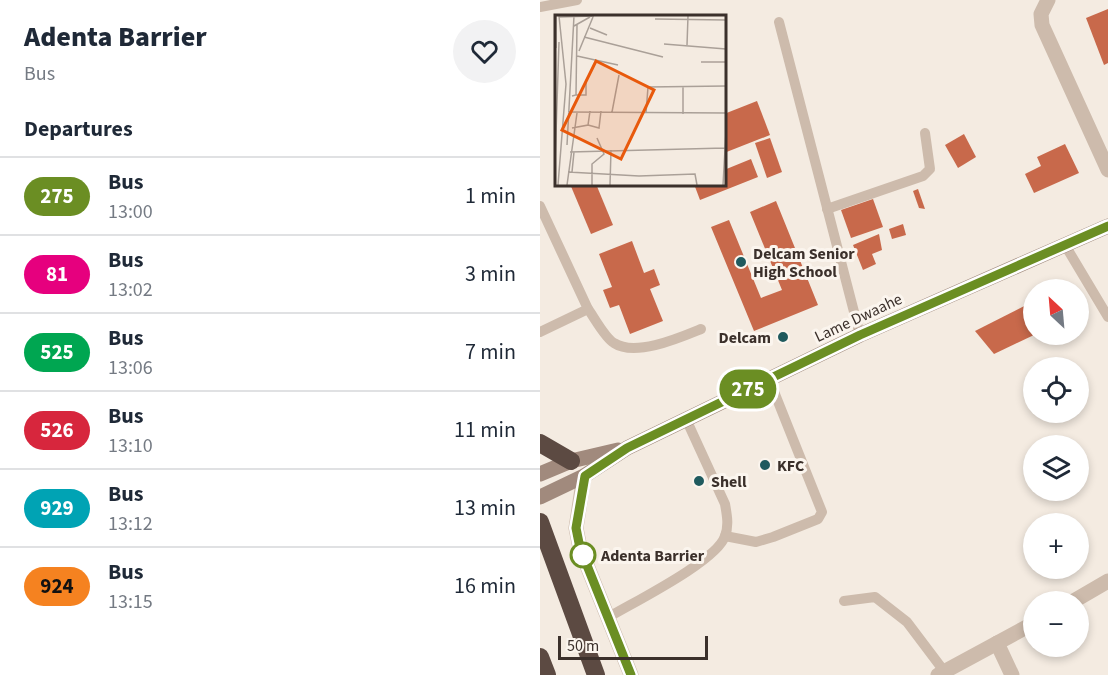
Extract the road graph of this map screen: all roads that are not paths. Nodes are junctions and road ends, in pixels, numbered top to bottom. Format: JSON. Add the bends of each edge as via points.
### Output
{"nodes":[{"id":1,"x":577,"y":0,"type":"edge"},
{"id":2,"x":1048,"y":0,"type":"edge"},
{"id":3,"x":540,"y":7,"type":"edge"},
{"id":4,"x":779,"y":22,"type":"dead end"},
{"id":5,"x":925,"y":133,"type":"dead end"},
{"id":6,"x":1108,"y":170,"type":"edge"},
{"id":7,"x":540,"y":207,"type":"edge"},
{"id":8,"x":827,"y":208,"type":"junction"},
{"id":9,"x":1108,"y":226,"type":"edge"},
{"id":10,"x":1065,"y":245,"type":"junction"},
{"id":11,"x":588,"y":309,"type":"junction"},
{"id":12,"x":1108,"y":317,"type":"edge"},
{"id":13,"x":701,"y":328,"type":"dead end"},
{"id":14,"x":540,"y":332,"type":"edge"},
{"id":15,"x":860,"y":335,"type":"junction"},
{"id":16,"x":769,"y":379,"type":"junction"},
{"id":17,"x":686,"y":419,"type":"junction"},
{"id":18,"x":540,"y":443,"type":"edge"},
{"id":19,"x":627,"y":448,"type":"junction"},
{"id":20,"x":571,"y":461,"type":"junction"},
{"id":21,"x":540,"y":474,"type":"edge"},
{"id":22,"x":585,"y":476,"type":"junction"},
{"id":23,"x":540,"y":497,"type":"edge"},
{"id":24,"x":540,"y":522,"type":"edge"},
{"id":25,"x":725,"y":536,"type":"junction"},
{"id":26,"x":1108,"y":581,"type":"edge"},
{"id":27,"x":1089,"y":592,"type":"edge"},
{"id":28,"x":844,"y":601,"type":"dead end"},
{"id":29,"x":609,"y":617,"type":"junction"},
{"id":30,"x":1023,"y":629,"type":"edge"},
{"id":31,"x":997,"y":644,"type":"junction"},
{"id":32,"x":540,"y":657,"type":"edge"},
{"id":33,"x":944,"y":674,"type":"edge"},
{"id":34,"x":547,"y":675,"type":"edge"},
{"id":35,"x":596,"y":675,"type":"edge"},
{"id":36,"x":631,"y":675,"type":"edge"},
{"id":37,"x":1012,"y":675,"type":"edge"}],
"edges":[{"from":1,"to":3,"type":"lane"},
{"from":2,"to":6,"type":"street","via":[[1041,14],[1042,25]]},
{"from":4,"to":8,"type":"lane"},
{"from":5,"to":8,"type":"lane","via":[[930,169],[923,176]]},
{"from":7,"to":11,"type":"lane"},
{"from":8,"to":15,"type":"lane"},
{"from":9,"to":10,"type":"street","name":"Lame Dwaahe"},
{"from":10,"to":12,"type":"lane"},
{"from":10,"to":15,"type":"street","name":"Lame Dwaahe"},
{"from":11,"to":13,"type":"lane","via":[[612,343],[628,349],[668,342]]},
{"from":11,"to":14,"type":"lane"},
{"from":15,"to":16,"type":"street","name":"Lame Dwaahe"},
{"from":16,"to":17,"type":"street","name":"Lame Dwaahe"},
{"from":16,"to":25,"type":"lane","via":[[822,512],[818,519],[756,542]]},
{"from":17,"to":19,"type":"street","name":"Lame Dwaahe"},
{"from":17,"to":25,"type":"lane","via":[[725,504]]},
{"from":18,"to":20,"type":"highway"},
{"from":19,"to":20,"type":"street","name":"Lame Dwaahe"},
{"from":19,"to":22,"type":"street","name":"Lame Dwaahe"},
{"from":20,"to":21,"type":"street","name":"Lame Dwaahe"},
{"from":22,"to":23,"type":"street","name":"Lame Dwaahe"},
{"from":22,"to":29,"type":"street","via":[[576,528],[580,548]]},
{"from":24,"to":35,"type":"highway"},
{"from":25,"to":29,"type":"lane","via":[[718,550],[695,568]]},
{"from":26,"to":27,"type":"street"},
{"from":28,"to":33,"type":"lane","via":[[875,597],[907,622]]},
{"from":29,"to":36,"type":"street"},
{"from":30,"to":31,"type":"street"},
{"from":31,"to":33,"type":"street"},
{"from":31,"to":37,"type":"street"},
{"from":32,"to":34,"type":"highway"}]}
